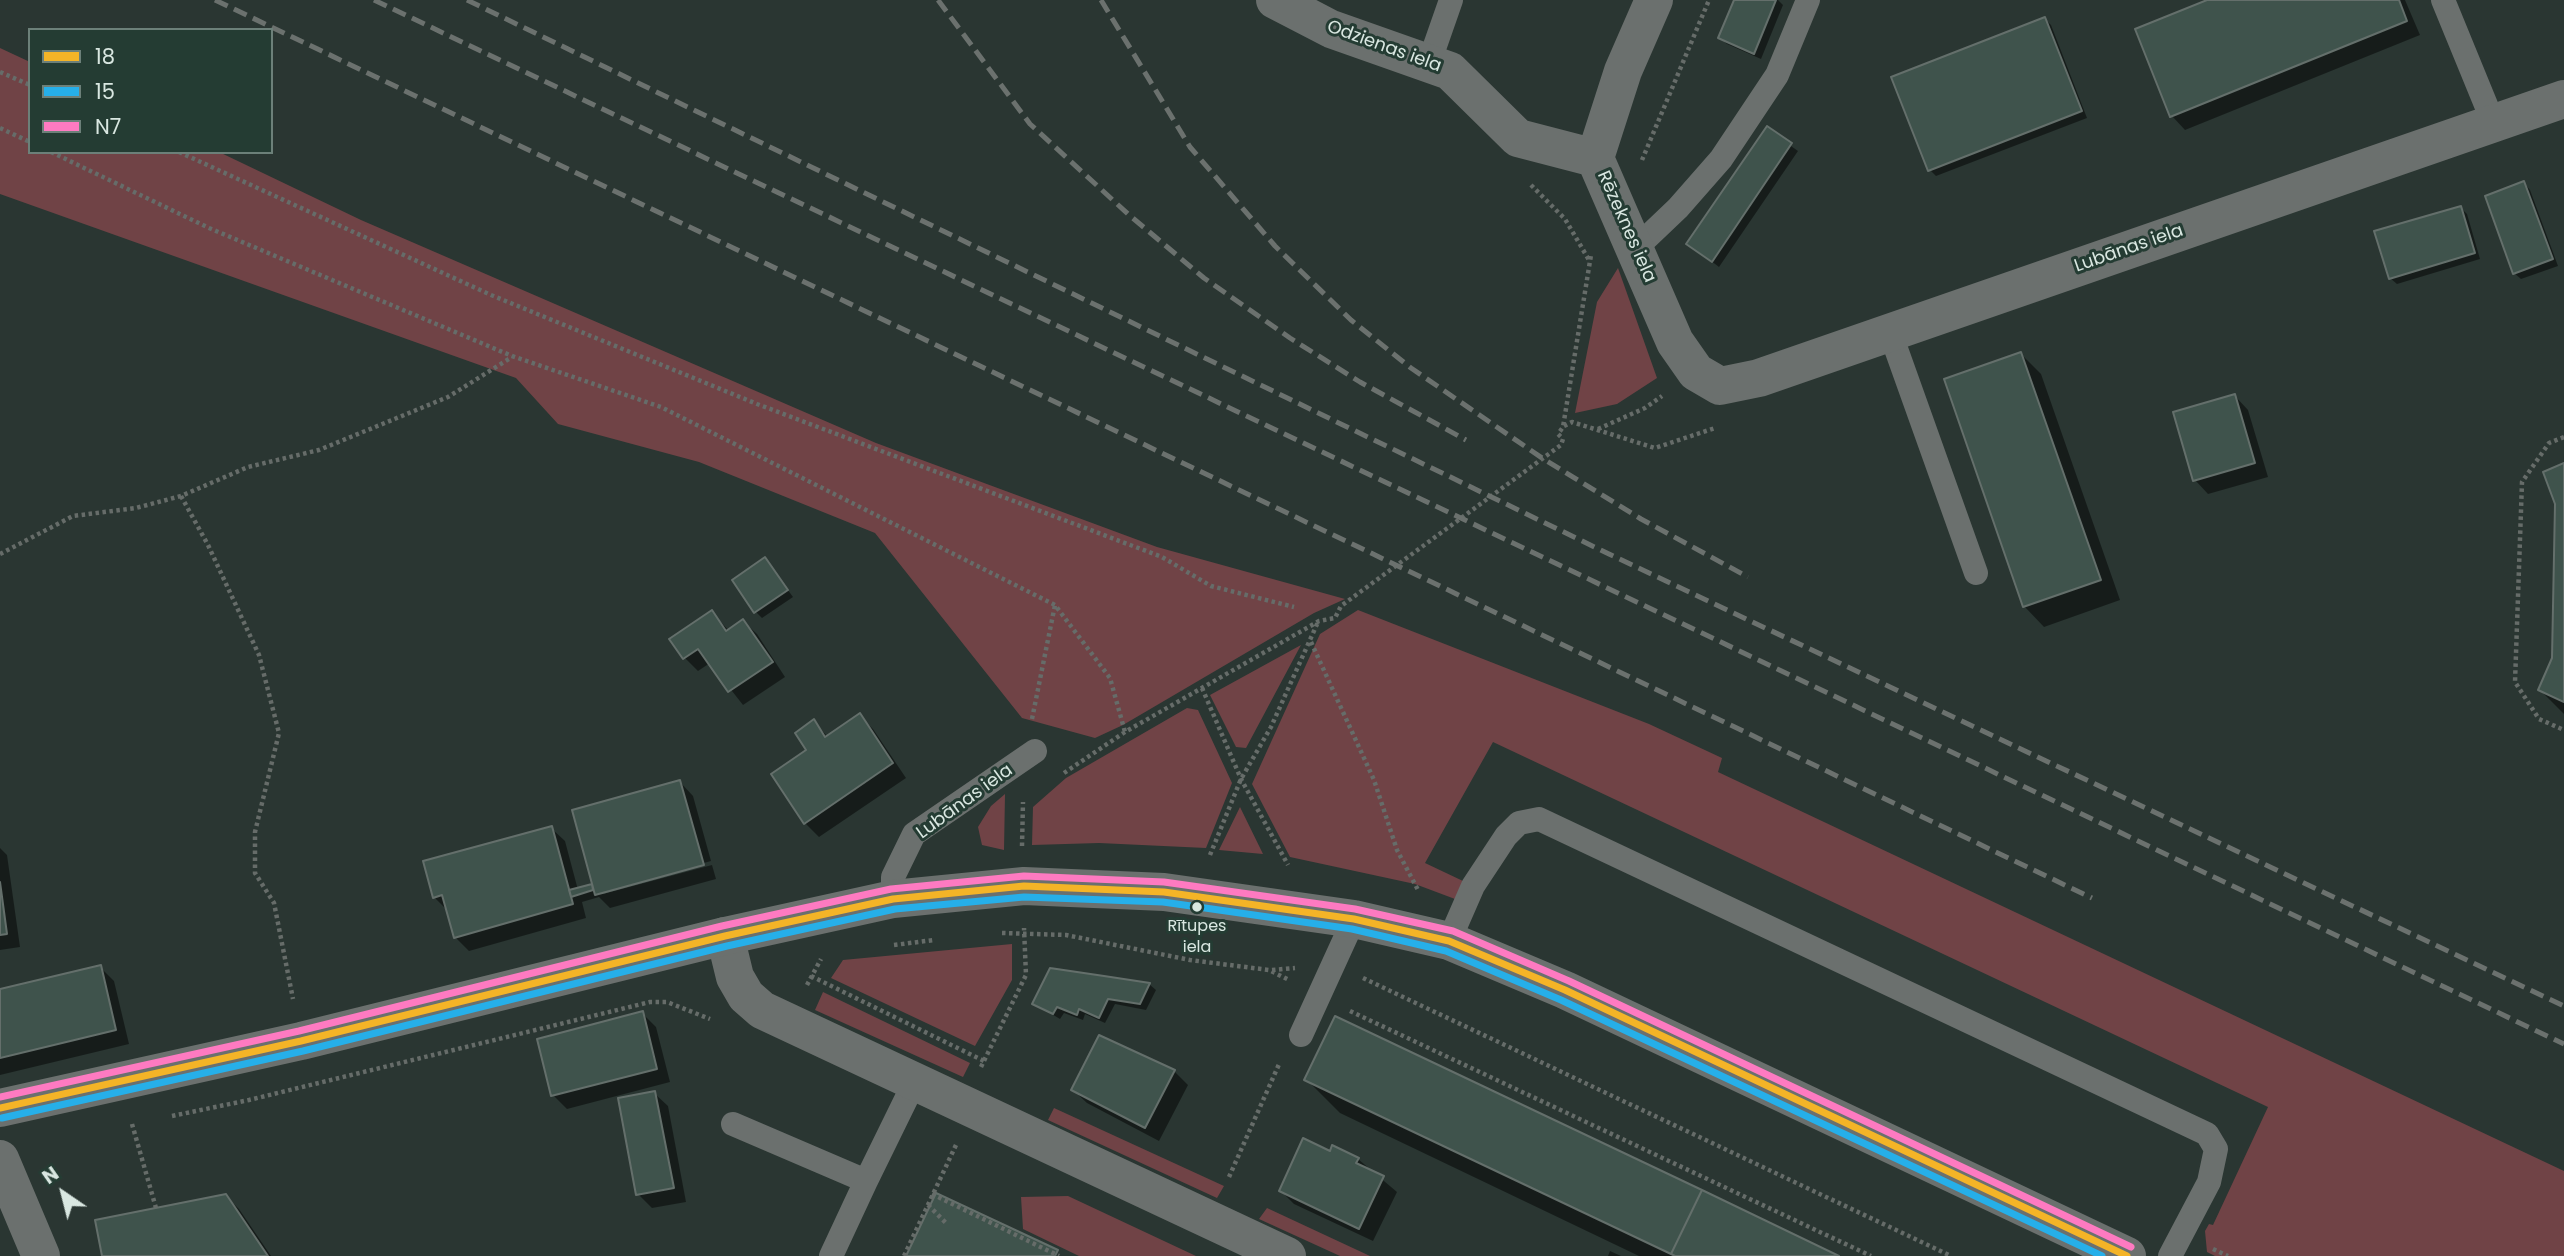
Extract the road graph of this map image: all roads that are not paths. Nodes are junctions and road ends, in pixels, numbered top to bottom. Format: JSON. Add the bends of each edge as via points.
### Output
{"nodes":[{"id":1,"x":1275,"y":0,"type":"edge"},
{"id":2,"x":1451,"y":0,"type":"edge"},
{"id":3,"x":1654,"y":0,"type":"edge"},
{"id":4,"x":1808,"y":0,"type":"edge"},
{"id":5,"x":2442,"y":0,"type":"edge"},
{"id":6,"x":1429,"y":63,"type":"junction"},
{"id":7,"x":2564,"y":99,"type":"edge"},
{"id":8,"x":2493,"y":122,"type":"junction"},
{"id":9,"x":1595,"y":158,"type":"junction"},
{"id":10,"x":1636,"y":248,"type":"junction"},
{"id":11,"x":1890,"y":332,"type":"junction"},
{"id":12,"x":1696,"y":372,"type":"joint"},
{"id":13,"x":1976,"y":573,"type":"dead end"},
{"id":14,"x":1033,"y":739,"type":"road end"},
{"id":15,"x":893,"y":899,"type":"junction"},
{"id":16,"x":1353,"y":919,"type":"junction"},
{"id":17,"x":725,"y":936,"type":"junction"},
{"id":18,"x":1449,"y":941,"type":"junction"},
{"id":19,"x":1301,"y":1035,"type":"road end"},
{"id":20,"x":915,"y":1081,"type":"junction"},
{"id":21,"x":0,"y":1108,"type":"edge"},
{"id":22,"x":733,"y":1124,"type":"dead end"},
{"id":23,"x":0,"y":1159,"type":"edge"},
{"id":24,"x":866,"y":1181,"type":"junction"},
{"id":25,"x":41,"y":1256,"type":"edge"},
{"id":26,"x":831,"y":1256,"type":"edge"},
{"id":27,"x":1287,"y":1256,"type":"edge"},
{"id":28,"x":2127,"y":1256,"type":"edge"},
{"id":29,"x":2170,"y":1256,"type":"edge"}],
"edges":[{"from":1,"to":6,"type":"street","name":"Odzienas iela","via":[[1331,29]]},
{"from":2,"to":6,"type":"lane"},
{"from":3,"to":9,"type":"street","name":"Rēzeknes iela","via":[[1623,71]]},
{"from":4,"to":10,"type":"lane","via":[[1777,75],[1721,159]]},
{"from":5,"to":8,"type":"lane"},
{"from":6,"to":9,"type":"street","name":"Odzienas iela","via":[[1450,71],[1518,138]]},
{"from":7,"to":8,"type":"street","name":"Lubānas iela"},
{"from":8,"to":11,"type":"street","name":"Lubānas iela"},
{"from":9,"to":10,"type":"street","name":"Rēzeknes iela"},
{"from":10,"to":12,"type":"street","name":"Rēzeknes iela","via":[[1675,342]]},
{"from":11,"to":12,"type":"street","name":"Lubānas iela","via":[[1759,378],[1720,386]]},
{"from":11,"to":13,"type":"lane"},
{"from":14,"to":15,"type":"lane","name":"Lubānas iela","via":[[915,834],[893,877]]},
{"from":15,"to":16,"type":"street","via":[[1024,886],[1164,892]]},
{"from":15,"to":17,"type":"street"},
{"from":16,"to":18,"type":"street"},
{"from":16,"to":19,"type":"lane"},
{"from":17,"to":20,"type":"street","via":[[729,961],[746,996],[762,1010]]},
{"from":17,"to":21,"type":"street","via":[[301,1041]]},
{"from":18,"to":28,"type":"street","via":[[1565,990]]},
{"from":18,"to":29,"type":"lane","via":[[1473,886],[1506,836],[1519,823],[1539,819],[2207,1134],[2216,1149],[2209,1182]]},
{"from":20,"to":24,"type":"lane"},
{"from":20,"to":27,"type":"street"},
{"from":22,"to":24,"type":"lane"},
{"from":23,"to":25,"type":"street"},
{"from":24,"to":26,"type":"lane"}]}
